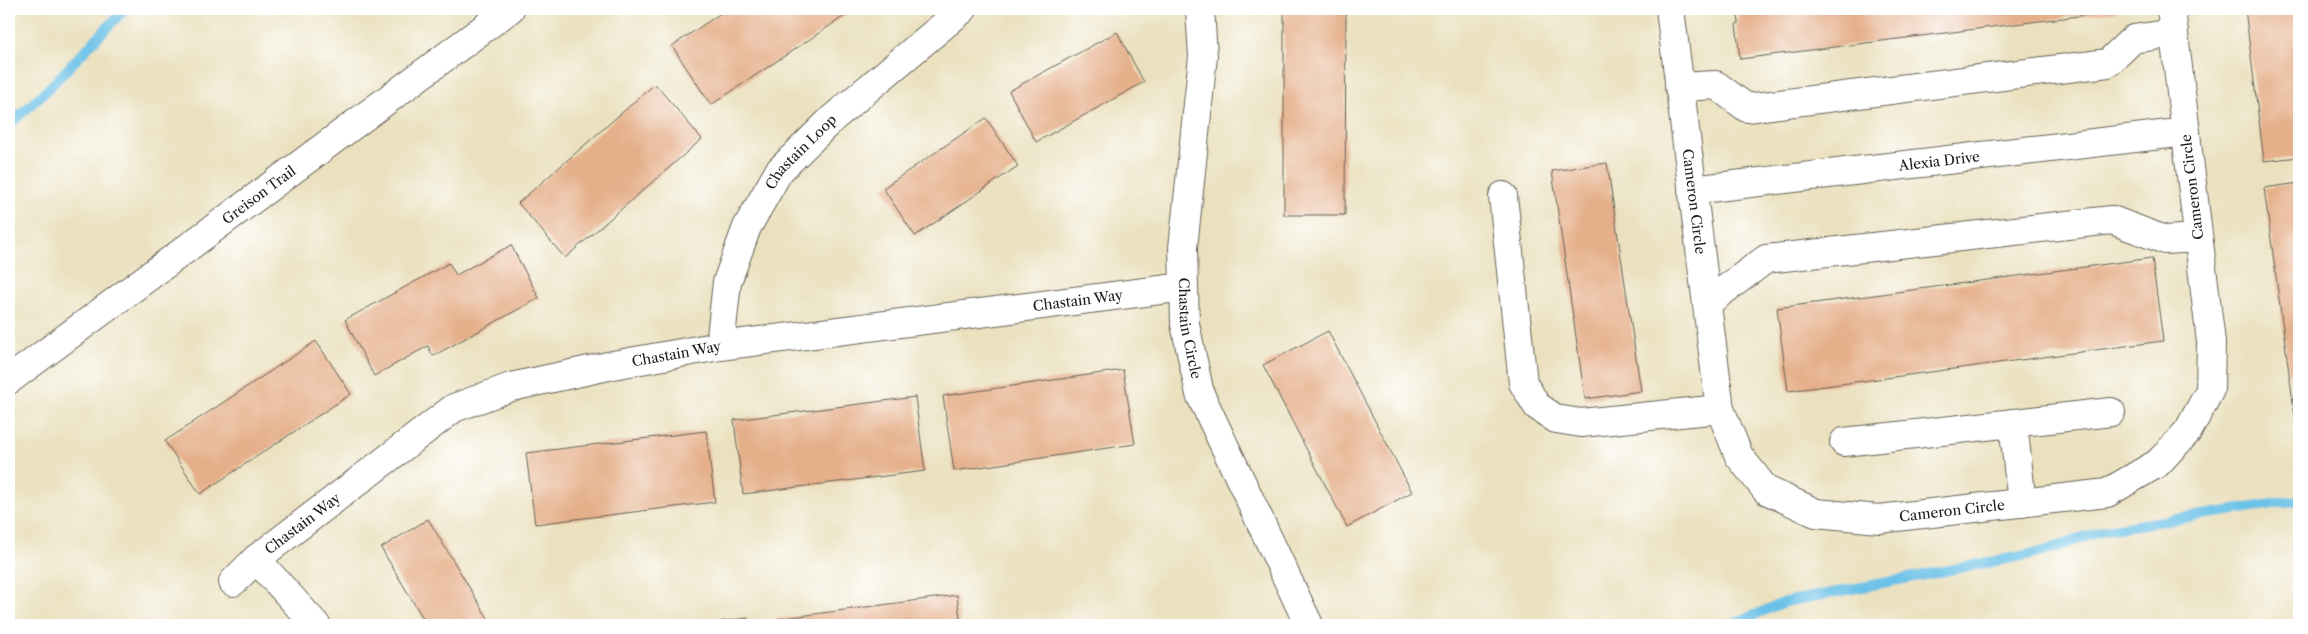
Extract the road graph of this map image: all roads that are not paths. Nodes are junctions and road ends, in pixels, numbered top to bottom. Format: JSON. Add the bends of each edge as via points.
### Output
{"nodes":[{"id":1,"x":510,"y":9,"type":"edge"},
{"id":2,"x":1200,"y":9,"type":"edge"},
{"id":3,"x":1670,"y":9,"type":"edge"},
{"id":4,"x":955,"y":11,"type":"edge"},
{"id":5,"x":2173,"y":21,"type":"edge"},
{"id":6,"x":1679,"y":87,"type":"junction"},
{"id":7,"x":2186,"y":132,"type":"junction"},
{"id":8,"x":1692,"y":190,"type":"junction"},
{"id":9,"x":1504,"y":196,"type":"dead end"},
{"id":10,"x":2198,"y":238,"type":"junction"},
{"id":11,"x":1184,"y":287,"type":"junction"},
{"id":12,"x":1707,"y":303,"type":"junction"},
{"id":13,"x":720,"y":346,"type":"junction"},
{"id":14,"x":9,"y":380,"type":"edge"},
{"id":15,"x":1720,"y":409,"type":"junction"},
{"id":16,"x":2111,"y":412,"type":"dead end"},
{"id":17,"x":2013,"y":423,"type":"junction"},
{"id":18,"x":1844,"y":442,"type":"dead end"},
{"id":19,"x":2022,"y":502,"type":"junction"},
{"id":20,"x":256,"y":559,"type":"junction"},
{"id":21,"x":233,"y":582,"type":"dead end"},
{"id":22,"x":316,"y":625,"type":"edge"},
{"id":23,"x":1309,"y":625,"type":"edge"}],
"edges":[{"from":1,"to":14,"type":"street","name":"Greison Trail"},
{"from":2,"to":11,"type":"street","name":"Chastain Circle","via":[[1203,56],[1182,248]]},
{"from":3,"to":6,"type":"street","name":"Cameron Circle"},
{"from":4,"to":13,"type":"street","name":"Chastain Loop","via":[[833,118],[779,172],[747,227],[727,282]]},
{"from":5,"to":6,"type":"street","via":[[2133,39],[2108,63],[1747,108],[1716,85]]},
{"from":5,"to":7,"type":"street","name":"Cameron Circle"},
{"from":6,"to":8,"type":"street","name":"Cameron Circle"},
{"from":7,"to":8,"type":"street","name":"Alexia Drive"},
{"from":7,"to":10,"type":"street","name":"Cameron Circle"},
{"from":8,"to":12,"type":"street","name":"Cameron Circle"},
{"from":9,"to":15,"type":"street","via":[[1523,383],[1537,406],[1556,419],[1581,423]]},
{"from":10,"to":12,"type":"street","via":[[2165,240],[2112,220],[1766,259]]},
{"from":10,"to":19,"type":"street","name":"Cameron Circle","via":[[2210,342],[2210,390],[2188,431],[2158,463],[2107,493]]},
{"from":11,"to":13,"type":"street","name":"Chastain Way"},
{"from":11,"to":23,"type":"street","name":"Chastain Circle","via":[[1185,324],[1200,394]]},
{"from":12,"to":15,"type":"street","name":"Cameron Circle"},
{"from":13,"to":20,"type":"street","name":"Chastain Way","via":[[612,365],[511,388],[454,408]]},
{"from":15,"to":19,"type":"street","name":"Cameron Circle","via":[[1739,456],[1766,490],[1816,513],[1879,519]]},
{"from":16,"to":17,"type":"street"},
{"from":17,"to":18,"type":"street"},
{"from":17,"to":19,"type":"street"},
{"from":20,"to":21,"type":"street","name":"Chastain Way"},
{"from":20,"to":22,"type":"street"}]}
